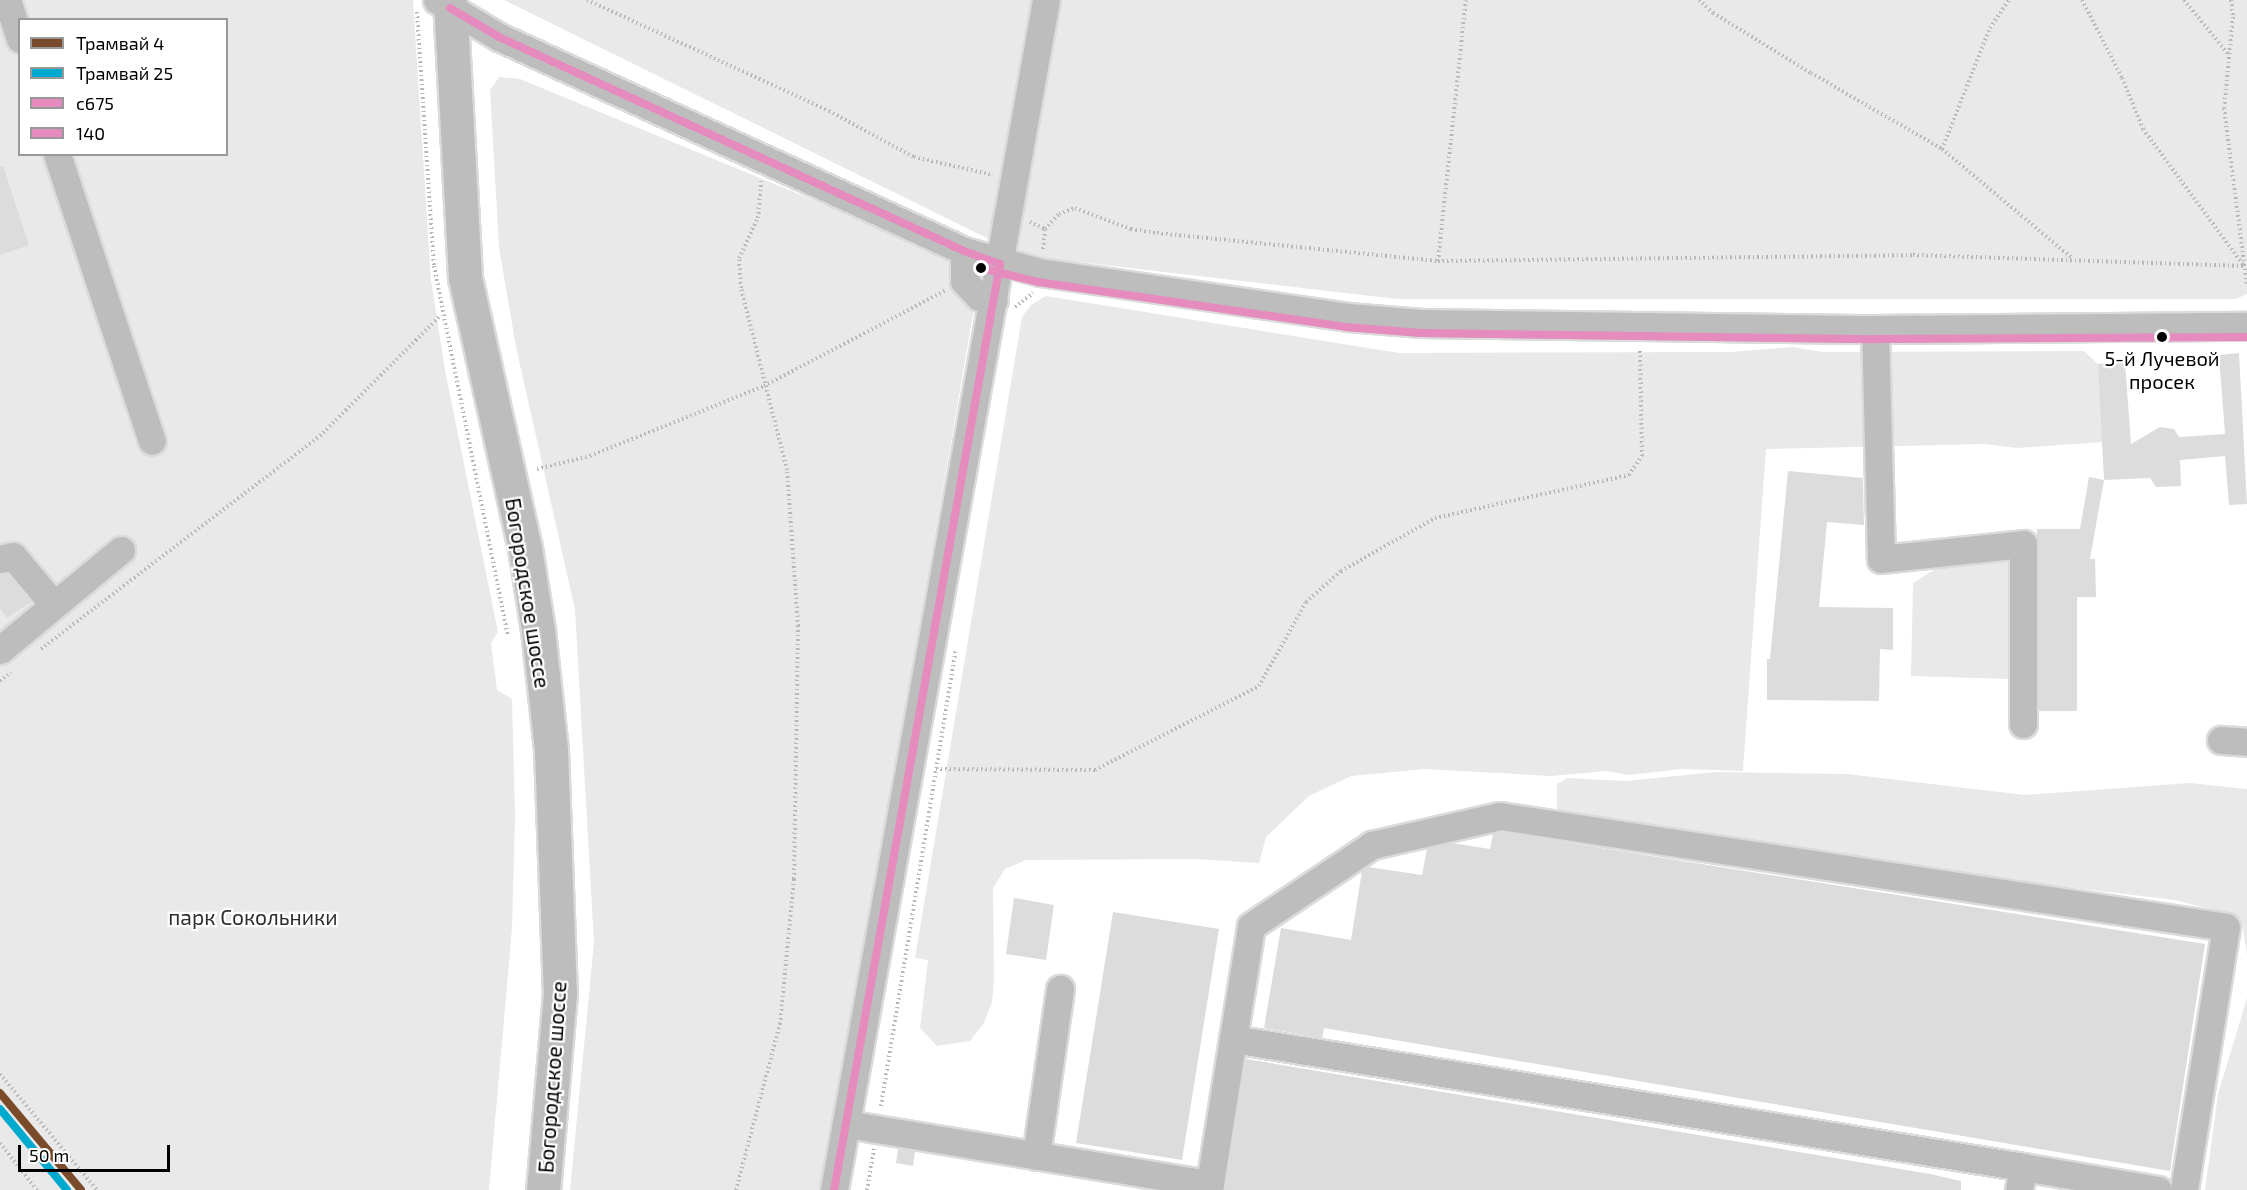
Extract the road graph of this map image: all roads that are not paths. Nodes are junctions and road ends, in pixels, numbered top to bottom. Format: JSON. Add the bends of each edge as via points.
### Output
{"nodes":[{"id":1,"x":1046,"y":0,"type":"edge"},
{"id":2,"x":446,"y":3,"type":"edge"},
{"id":3,"x":58,"y":156,"type":"edge"},
{"id":4,"x":964,"y":251,"type":"junction"},
{"id":5,"x":1000,"y":264,"type":"junction"},
{"id":6,"x":1003,"y":305,"type":"junction"},
{"id":7,"x":2247,"y":326,"type":"edge"},
{"id":8,"x":1875,"y":329,"type":"junction"},
{"id":9,"x":152,"y":441,"type":"dead end"},
{"id":10,"x":121,"y":550,"type":"dead end"},
{"id":11,"x":0,"y":559,"type":"edge"},
{"id":12,"x":54,"y":605,"type":"junction"},
{"id":13,"x":9,"y":658,"type":"edge"},
{"id":14,"x":2023,"y":724,"type":"dead end"},
{"id":15,"x":1060,"y":989,"type":"dead end"},
{"id":16,"x":1233,"y":1039,"type":"junction"},
{"id":17,"x":846,"y":1124,"type":"junction"},
{"id":18,"x":1036,"y":1156,"type":"junction"},
{"id":19,"x":2021,"y":1178,"type":"edge"},
{"id":20,"x":1210,"y":1187,"type":"edge"},
{"id":21,"x":543,"y":1190,"type":"edge"},
{"id":22,"x":834,"y":1190,"type":"edge"},
{"id":23,"x":2158,"y":1190,"type":"edge"},
{"id":24,"x":2184,"y":1190,"type":"edge"}],
"edges":[{"from":1,"to":5,"type":"street"},
{"from":2,"to":4,"type":"street","via":[[499,37]]},
{"from":2,"to":21,"type":"main road","name":"Богородское шоссе","via":[[465,278],[525,548],[551,750],[560,993]]},
{"from":3,"to":9,"type":"street"},
{"from":4,"to":5,"type":"street"},
{"from":4,"to":6,"type":"street","via":[[964,281],[979,297]]},
{"from":5,"to":6,"type":"street"},
{"from":5,"to":8,"type":"street","via":[[1325,314],[1422,323]]},
{"from":6,"to":17,"type":"street"},
{"from":7,"to":8,"type":"street"},
{"from":8,"to":14,"type":"street","via":[[1881,559],[2023,544]]},
{"from":10,"to":12,"type":"street"},
{"from":11,"to":12,"type":"street","via":[[13,555]]},
{"from":12,"to":13,"type":"street"},
{"from":15,"to":18,"type":"street"},
{"from":16,"to":19,"type":"street"},
{"from":16,"to":20,"type":"street"},
{"from":16,"to":24,"type":"street","via":[[1251,926],[1372,845],[1500,816],[2226,927]]},
{"from":17,"to":18,"type":"street"},
{"from":17,"to":22,"type":"street"},
{"from":18,"to":20,"type":"street"},
{"from":19,"to":23,"type":"street"}]}
